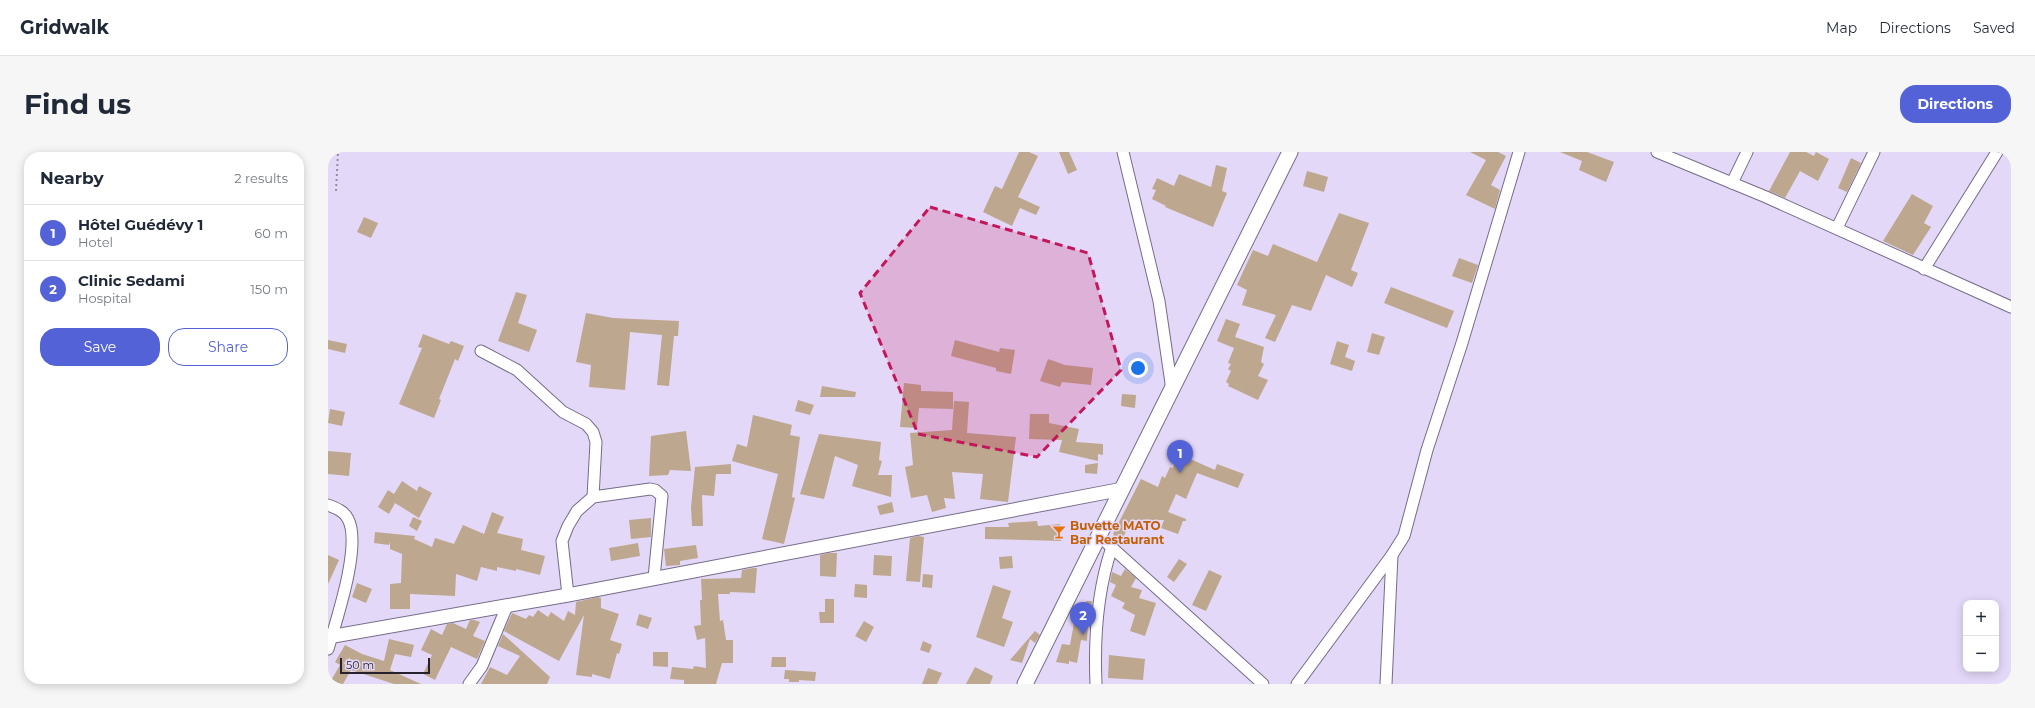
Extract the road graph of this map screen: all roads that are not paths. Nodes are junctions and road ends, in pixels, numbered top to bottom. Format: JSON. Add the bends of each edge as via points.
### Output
{"nodes":[{"id":1,"x":1123,"y":152,"type":"edge"},
{"id":2,"x":1290,"y":152,"type":"edge"},
{"id":3,"x":1519,"y":152,"type":"edge"},
{"id":4,"x":1658,"y":152,"type":"edge"},
{"id":5,"x":1747,"y":152,"type":"edge"},
{"id":6,"x":1874,"y":152,"type":"edge"},
{"id":7,"x":1996,"y":152,"type":"edge"},
{"id":8,"x":1732,"y":182,"type":"junction"},
{"id":9,"x":1837,"y":228,"type":"junction"},
{"id":10,"x":1924,"y":269,"type":"junction"},
{"id":11,"x":2011,"y":307,"type":"edge"},
{"id":12,"x":481,"y":351,"type":"dead end"},
{"id":13,"x":1172,"y":390,"type":"junction"},
{"id":14,"x":1123,"y":489,"type":"junction"},
{"id":15,"x":593,"y":497,"type":"junction"},
{"id":16,"x":328,"y":505,"type":"edge"},
{"id":17,"x":1099,"y":536,"type":"junction"},
{"id":18,"x":1112,"y":547,"type":"junction"},
{"id":19,"x":1392,"y":555,"type":"junction"},
{"id":20,"x":654,"y":578,"type":"junction"},
{"id":21,"x":568,"y":595,"type":"junction"},
{"id":22,"x":507,"y":606,"type":"junction"},
{"id":23,"x":330,"y":636,"type":"edge"},
{"id":24,"x":328,"y":649,"type":"edge"},
{"id":25,"x":469,"y":684,"type":"edge"},
{"id":26,"x":1025,"y":684,"type":"edge"},
{"id":27,"x":1096,"y":684,"type":"edge"},
{"id":28,"x":1263,"y":684,"type":"edge"},
{"id":29,"x":1297,"y":684,"type":"edge"},
{"id":30,"x":1386,"y":684,"type":"edge"}],
"edges":[{"from":1,"to":13,"type":"street","via":[[1159,301]]},
{"from":2,"to":13,"type":"main road"},
{"from":3,"to":19,"type":"street","via":[[1427,450],[1404,536]]},
{"from":4,"to":8,"type":"street"},
{"from":5,"to":8,"type":"street"},
{"from":6,"to":9,"type":"street"},
{"from":7,"to":10,"type":"street"},
{"from":8,"to":9,"type":"street"},
{"from":9,"to":10,"type":"street"},
{"from":10,"to":11,"type":"street"},
{"from":12,"to":15,"type":"street","via":[[518,370],[563,412],[586,424],[596,442]]},
{"from":13,"to":14,"type":"main road"},
{"from":14,"to":17,"type":"main road"},
{"from":14,"to":20,"type":"street"},
{"from":15,"to":20,"type":"street","via":[[650,489],[662,496]]},
{"from":15,"to":21,"type":"street","via":[[577,511],[562,541]]},
{"from":16,"to":23,"type":"street","via":[[342,512],[348,519],[352,534],[351,557]]},
{"from":17,"to":18,"type":"street"},
{"from":17,"to":26,"type":"main road"},
{"from":18,"to":27,"type":"street","via":[[1104,570],[1100,595],[1095,658]]},
{"from":18,"to":28,"type":"street"},
{"from":19,"to":29,"type":"street"},
{"from":19,"to":30,"type":"street"},
{"from":20,"to":21,"type":"street"},
{"from":21,"to":22,"type":"street"},
{"from":22,"to":23,"type":"street"},
{"from":22,"to":25,"type":"street","via":[[482,666]]},
{"from":23,"to":24,"type":"street"}]}
